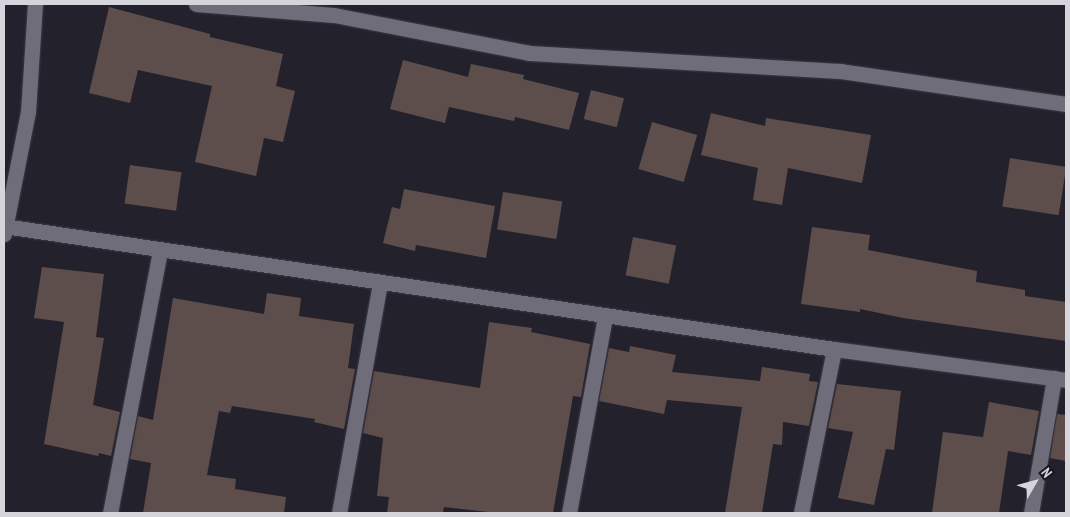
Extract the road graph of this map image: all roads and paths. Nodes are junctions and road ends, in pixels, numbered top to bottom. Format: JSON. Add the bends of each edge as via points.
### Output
{"nodes":[{"id":1,"x":35,"y":4,"type":"edge"},
{"id":2,"x":196,"y":4,"type":"edge"},
{"id":3,"x":1066,"y":104,"type":"edge"},
{"id":4,"x":4,"y":229,"type":"edge"},
{"id":5,"x":160,"y":251,"type":"junction"},
{"id":6,"x":380,"y":283,"type":"junction"},
{"id":7,"x":605,"y":316,"type":"junction"},
{"id":8,"x":834,"y":350,"type":"junction"},
{"id":9,"x":1060,"y":379,"type":"edge"},
{"id":10,"x":110,"y":513,"type":"edge"},
{"id":11,"x":338,"y":513,"type":"edge"},
{"id":12,"x":570,"y":513,"type":"edge"},
{"id":13,"x":802,"y":513,"type":"edge"},
{"id":14,"x":1031,"y":513,"type":"edge"}],
"edges":[{"from":1,"to":4,"type":"street","via":[[28,112]]},
{"from":2,"to":3,"type":"street","via":[[334,15],[529,53],[840,71]]},
{"from":4,"to":5,"type":"street"},
{"from":5,"to":6,"type":"street"},
{"from":5,"to":10,"type":"street"},
{"from":6,"to":7,"type":"street"},
{"from":6,"to":11,"type":"street"},
{"from":7,"to":8,"type":"street"},
{"from":7,"to":12,"type":"street"},
{"from":8,"to":9,"type":"street"},
{"from":8,"to":13,"type":"street"},
{"from":9,"to":14,"type":"street"}]}
